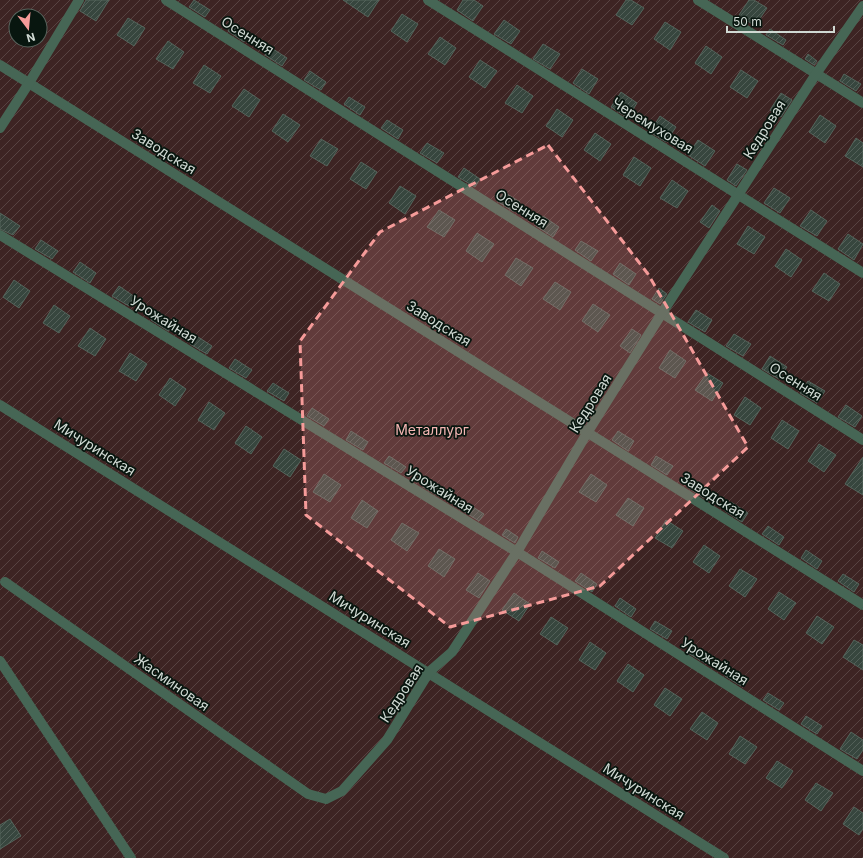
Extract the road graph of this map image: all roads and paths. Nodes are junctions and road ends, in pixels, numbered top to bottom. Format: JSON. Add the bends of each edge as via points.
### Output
{"nodes":[{"id":1,"x":79,"y":0,"type":"edge"},
{"id":2,"x":166,"y":0,"type":"edge"},
{"id":3,"x":428,"y":0,"type":"edge"},
{"id":4,"x":698,"y":0,"type":"edge"},
{"id":5,"x":863,"y":6,"type":"edge"},
{"id":6,"x":0,"y":65,"type":"edge"},
{"id":7,"x":816,"y":74,"type":"junction"},
{"id":8,"x":29,"y":83,"type":"junction"},
{"id":9,"x":863,"y":103,"type":"edge"},
{"id":10,"x":0,"y":128,"type":"edge"},
{"id":11,"x":738,"y":195,"type":"junction"},
{"id":12,"x":0,"y":235,"type":"edge"},
{"id":13,"x":863,"y":273,"type":"edge"},
{"id":14,"x":662,"y":313,"type":"junction"},
{"id":15,"x":0,"y":405,"type":"edge"},
{"id":16,"x":587,"y":433,"type":"junction"},
{"id":17,"x":863,"y":440,"type":"edge"},
{"id":18,"x":517,"y":552,"type":"junction"},
{"id":19,"x":5,"y":582,"type":"dead end"},
{"id":20,"x":863,"y":605,"type":"edge"},
{"id":21,"x":0,"y":661,"type":"edge"},
{"id":22,"x":429,"y":672,"type":"junction"},
{"id":23,"x":863,"y":771,"type":"edge"},
{"id":24,"x":326,"y":799,"type":"joint"},
{"id":25,"x":131,"y":858,"type":"edge"},
{"id":26,"x":724,"y":858,"type":"edge"}],
"edges":[{"from":1,"to":8,"type":"street"},
{"from":2,"to":14,"type":"street","name":"Осенняя"},
{"from":3,"to":11,"type":"street","name":"Черемуховая"},
{"from":4,"to":7,"type":"street"},
{"from":5,"to":7,"type":"street","name":"Кедровая"},
{"from":6,"to":8,"type":"street","name":"Заводская"},
{"from":7,"to":9,"type":"street"},
{"from":7,"to":11,"type":"street","name":"Кедровая"},
{"from":8,"to":10,"type":"street"},
{"from":8,"to":16,"type":"street","name":"Заводская"},
{"from":11,"to":13,"type":"street","name":"Черемуховая"},
{"from":11,"to":14,"type":"street","name":"Кедровая"},
{"from":12,"to":18,"type":"street","name":"Урожайная"},
{"from":14,"to":16,"type":"street","name":"Кедровая"},
{"from":14,"to":17,"type":"street","name":"Осенняя"},
{"from":15,"to":22,"type":"street","name":"Мичуринская"},
{"from":16,"to":18,"type":"street","name":"Кедровая"},
{"from":16,"to":20,"type":"street","name":"Заводская"},
{"from":18,"to":22,"type":"street","name":"Кедровая","via":[[452,652]]},
{"from":18,"to":23,"type":"street","name":"Урожайная"},
{"from":19,"to":24,"type":"street","name":"Жасминовая","via":[[308,794]]},
{"from":21,"to":25,"type":"street"},
{"from":22,"to":24,"type":"street","name":"Кедровая","via":[[387,740],[342,791]]},
{"from":22,"to":26,"type":"street","name":"Мичуринская"}]}
